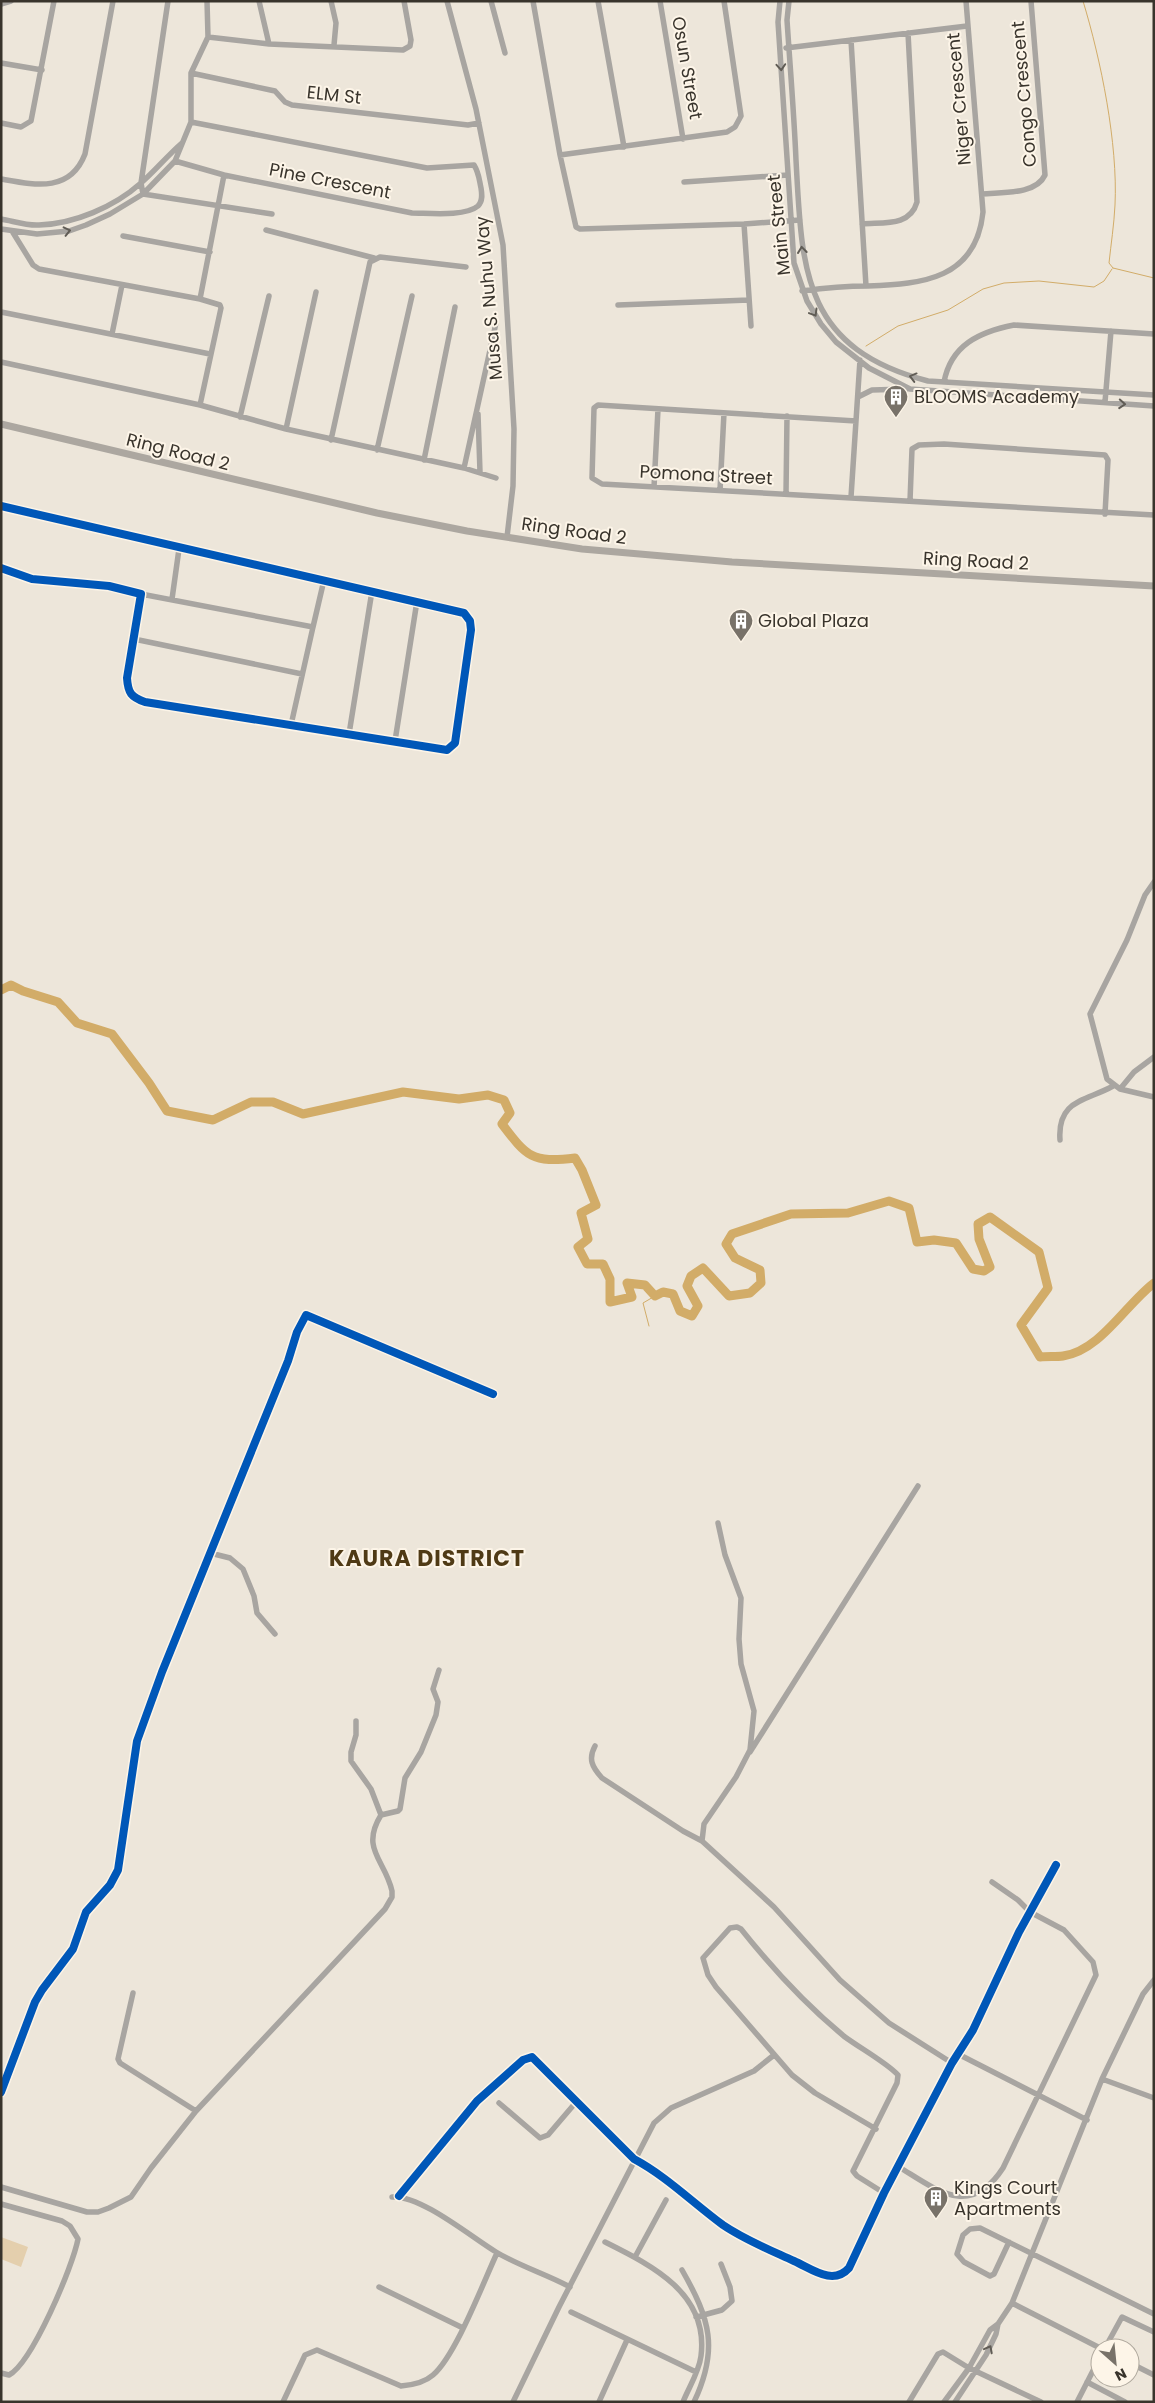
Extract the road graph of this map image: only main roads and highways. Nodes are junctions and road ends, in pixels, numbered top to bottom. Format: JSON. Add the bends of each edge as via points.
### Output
{"nodes":[{"id":1,"x":1,"y":424,"type":"edge"},
{"id":2,"x":1154,"y":586,"type":"edge"}],
"edges":[{"from":1,"to":2,"type":"main road","name":"Ring Road 2","via":[[377,514],[640,556]]}]}
